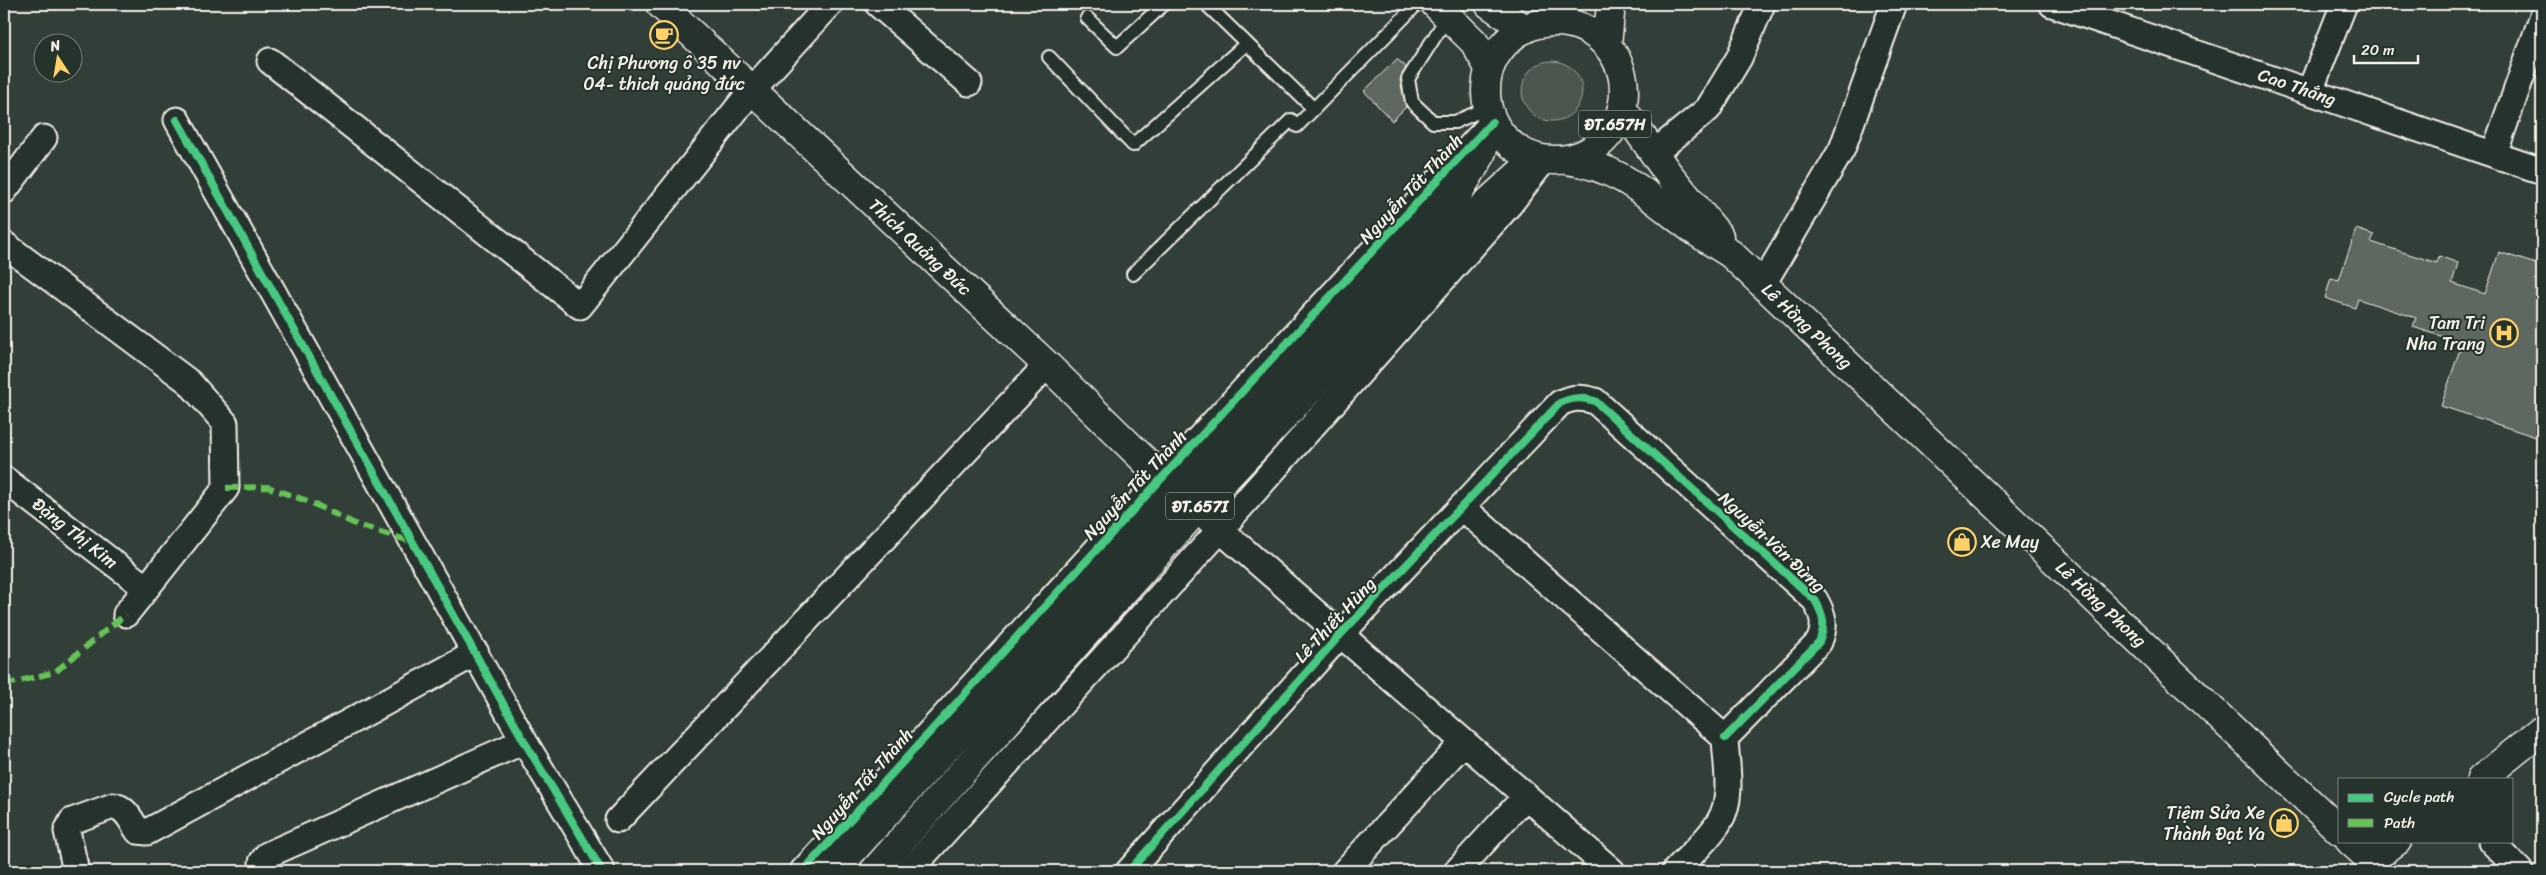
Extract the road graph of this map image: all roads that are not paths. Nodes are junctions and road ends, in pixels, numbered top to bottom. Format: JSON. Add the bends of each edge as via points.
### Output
{"nodes":[{"id":1,"x":660,"y":4,"type":"edge"},
{"id":2,"x":830,"y":4,"type":"edge"},
{"id":3,"x":878,"y":4,"type":"edge"},
{"id":4,"x":1164,"y":4,"type":"edge"},
{"id":5,"x":1206,"y":4,"type":"edge"},
{"id":6,"x":1418,"y":4,"type":"edge"},
{"id":7,"x":1489,"y":4,"type":"edge"},
{"id":8,"x":1611,"y":4,"type":"edge"},
{"id":9,"x":1762,"y":4,"type":"edge"},
{"id":10,"x":1894,"y":4,"type":"edge"},
{"id":11,"x":2052,"y":4,"type":"edge"},
{"id":12,"x":2344,"y":4,"type":"edge"},
{"id":13,"x":1441,"y":10,"type":"edge"},
{"id":14,"x":1572,"y":13,"type":"edge"},
{"id":15,"x":1087,"y":18,"type":"dead end"},
{"id":16,"x":2542,"y":18,"type":"edge"},
{"id":17,"x":1526,"y":28,"type":"junction"},
{"id":18,"x":1246,"y":44,"type":"junction"},
{"id":19,"x":1607,"y":45,"type":"junction"},
{"id":20,"x":1048,"y":57,"type":"dead end"},
{"id":21,"x":270,"y":61,"type":"dead end"},
{"id":22,"x":1489,"y":68,"type":"junction"},
{"id":23,"x":969,"y":83,"type":"dead end"},
{"id":24,"x":752,"y":90,"type":"junction"},
{"id":25,"x":2310,"y":91,"type":"junction"},
{"id":26,"x":1622,"y":108,"type":"junction"},
{"id":27,"x":1314,"y":109,"type":"junction"},
{"id":28,"x":1490,"y":115,"type":"junction"},
{"id":29,"x":178,"y":120,"type":"dead end"},
{"id":30,"x":44,"y":138,"type":"dead end"},
{"id":31,"x":1654,"y":154,"type":"junction"},
{"id":32,"x":2494,"y":154,"type":"junction"},
{"id":33,"x":1555,"y":160,"type":"junction"},
{"id":34,"x":2542,"y":171,"type":"edge"},
{"id":35,"x":4,"y":191,"type":"edge"},
{"id":36,"x":4,"y":244,"type":"edge"},
{"id":37,"x":1731,"y":254,"type":"junction"},
{"id":38,"x":1133,"y":274,"type":"dead end"},
{"id":39,"x":1763,"y":284,"type":"junction"},
{"id":40,"x":1047,"y":364,"type":"junction"},
{"id":41,"x":1571,"y":398,"type":"joint"},
{"id":42,"x":4,"y":478,"type":"edge"},
{"id":43,"x":1179,"y":493,"type":"junction"},
{"id":44,"x":1463,"y":508,"type":"junction"},
{"id":45,"x":1220,"y":530,"type":"junction"},
{"id":46,"x":146,"y":588,"type":"junction"},
{"id":47,"x":126,"y":614,"type":"dead end"},
{"id":48,"x":1340,"y":635,"type":"junction"},
{"id":49,"x":476,"y":653,"type":"junction"},
{"id":50,"x":2542,"y":730,"type":"edge"},
{"id":51,"x":1725,"y":738,"type":"junction"},
{"id":52,"x":524,"y":741,"type":"junction"},
{"id":53,"x":1464,"y":742,"type":"junction"},
{"id":54,"x":2482,"y":778,"type":"edge"},
{"id":55,"x":1526,"y":796,"type":"junction"},
{"id":56,"x":618,"y":820,"type":"dead end"},
{"id":57,"x":2338,"y":829,"type":"edge"},
{"id":58,"x":2351,"y":842,"type":"edge"},
{"id":59,"x":2396,"y":842,"type":"edge"},
{"id":60,"x":2492,"y":842,"type":"edge"},
{"id":61,"x":2364,"y":866,"type":"edge"},
{"id":62,"x":76,"y":871,"type":"edge"},
{"id":63,"x":263,"y":871,"type":"edge"},
{"id":64,"x":602,"y":871,"type":"edge"},
{"id":65,"x":803,"y":871,"type":"edge"},
{"id":66,"x":834,"y":871,"type":"edge"},
{"id":67,"x":874,"y":871,"type":"edge"},
{"id":68,"x":909,"y":871,"type":"edge"},
{"id":69,"x":1129,"y":871,"type":"edge"},
{"id":70,"x":1345,"y":871,"type":"edge"},
{"id":71,"x":1457,"y":871,"type":"edge"},
{"id":72,"x":1612,"y":871,"type":"edge"},
{"id":73,"x":1675,"y":871,"type":"edge"},
{"id":74,"x":2520,"y":871,"type":"edge"}],
"edges":[{"from":1,"to":24,"type":"main road","name":"Thích Quảng Đức"},
{"from":2,"to":24,"type":"street"},
{"from":3,"to":23,"type":"street"},
{"from":4,"to":15,"type":"lane","via":[[1117,47]]},
{"from":5,"to":18,"type":"lane"},
{"from":6,"to":27,"type":"lane"},
{"from":7,"to":17,"type":"main road"},
{"from":8,"to":19,"type":"main road"},
{"from":9,"to":31,"type":"street","via":[[1739,58],[1708,110]]},
{"from":10,"to":39,"type":"street","via":[[1842,149]]},
{"from":11,"to":25,"type":"street","name":"Cao Thắng"},
{"from":12,"to":25,"type":"street"},
{"from":13,"to":22,"type":"main road","via":[[1474,42]]},
{"from":13,"to":28,"type":"lane","via":[[1408,79],[1412,102],[1433,122],[1454,122]]},
{"from":14,"to":17,"type":"main road","number":"ĐT.657H"},
{"from":14,"to":19,"type":"main road","number":"ĐT.657H"},
{"from":16,"to":32,"type":"street"},
{"from":17,"to":22,"type":"main road","number":"ĐT.657H","via":[[1510,38]]},
{"from":18,"to":20,"type":"lane","via":[[1133,145]]},
{"from":18,"to":27,"type":"lane"},
{"from":19,"to":26,"type":"main road","number":"ĐT.657H","via":[[1622,75]]},
{"from":21,"to":24,"type":"street","via":[[580,306]]},
{"from":22,"to":28,"type":"main road","number":"ĐT.657H","via":[[1485,86]]},
{"from":24,"to":40,"type":"main road","name":"Thích Quảng Đức"},
{"from":25,"to":32,"type":"street","name":"Cao Thắng"},
{"from":26,"to":31,"type":"main road","name":"Lê Hồng Phong","number":"ĐT.657H"},
{"from":26,"to":33,"type":"main road","number":"ĐT.657H","via":[[1615,126],[1602,142],[1586,154]]},
{"from":27,"to":38,"type":"lane","via":[[1297,126],[1291,120]]},
{"from":28,"to":33,"type":"main road","number":"ĐT.657H","via":[[1505,140],[1523,153]]},
{"from":28,"to":43,"type":"main road","name":"Nguyễn Tất Thành","number":"ĐT.657I","via":[[1480,157],[1458,193]]},
{"from":29,"to":49,"type":"street"},
{"from":30,"to":35,"type":"street"},
{"from":31,"to":37,"type":"main road","name":"Lê Hồng Phong","number":"ĐT.657H"},
{"from":32,"to":34,"type":"street","name":"Cao Thắng"},
{"from":33,"to":37,"type":"main road","name":"Lê Hồng Phong","number":"ĐT.657H","via":[[1587,162],[1629,180]]},
{"from":33,"to":43,"type":"main road","name":"Nguyễn Tất Thành","number":"ĐT.657I","via":[[1522,171]]},
{"from":33,"to":45,"type":"street","via":[[1509,205]]},
{"from":36,"to":46,"type":"street","via":[[189,382],[225,423],[226,488]]},
{"from":37,"to":39,"type":"main road","name":"Lê Hồng Phong","number":"ĐT.657H"},
{"from":39,"to":57,"type":"main road","name":"Lê Hồng Phong","number":"ĐT.657H"},
{"from":40,"to":43,"type":"main road","name":"Thích Quảng Đức"},
{"from":40,"to":56,"type":"street"},
{"from":41,"to":44,"type":"street","name":"Lê Thiết Hùng","via":[[1560,403]]},
{"from":41,"to":51,"type":"street","name":"Nguyễn Văn Đừng","via":[[1595,401],[1815,600],[1822,613],[1825,628],[1819,642]]},
{"from":42,"to":46,"type":"street","name":"Đặng Thị Kim"},
{"from":43,"to":45,"type":"street"},
{"from":43,"to":65,"type":"street","name":"Nguyễn Tất Thành"},
{"from":43,"to":66,"type":"main road","name":"Nguyễn Tất Thành","number":"ĐT.657I"},
{"from":43,"to":67,"type":"main road","name":"Nguyễn Tất Thành","number":"ĐT.657I"},
{"from":44,"to":48,"type":"street","name":"Lê Thiết Hùng"},
{"from":44,"to":51,"type":"street"},
{"from":45,"to":48,"type":"street"},
{"from":45,"to":68,"type":"street"},
{"from":46,"to":47,"type":"street"},
{"from":48,"to":53,"type":"street"},
{"from":48,"to":69,"type":"street","name":"Lê Thiết Hùng"},
{"from":49,"to":52,"type":"street"},
{"from":49,"to":62,"type":"street","via":[[148,832],[138,831],[119,806],[72,821],[67,831]]},
{"from":50,"to":54,"type":"main road"},
{"from":51,"to":73,"type":"street","via":[[1725,807],[1719,822]]},
{"from":52,"to":63,"type":"street","via":[[267,855],[262,862]]},
{"from":52,"to":64,"type":"street"},
{"from":53,"to":55,"type":"street"},
{"from":53,"to":70,"type":"street"},
{"from":55,"to":71,"type":"street"},
{"from":55,"to":72,"type":"street"},
{"from":58,"to":61,"type":"main road"},
{"from":59,"to":61,"type":"main road"},
{"from":60,"to":74,"type":"street"}]}
